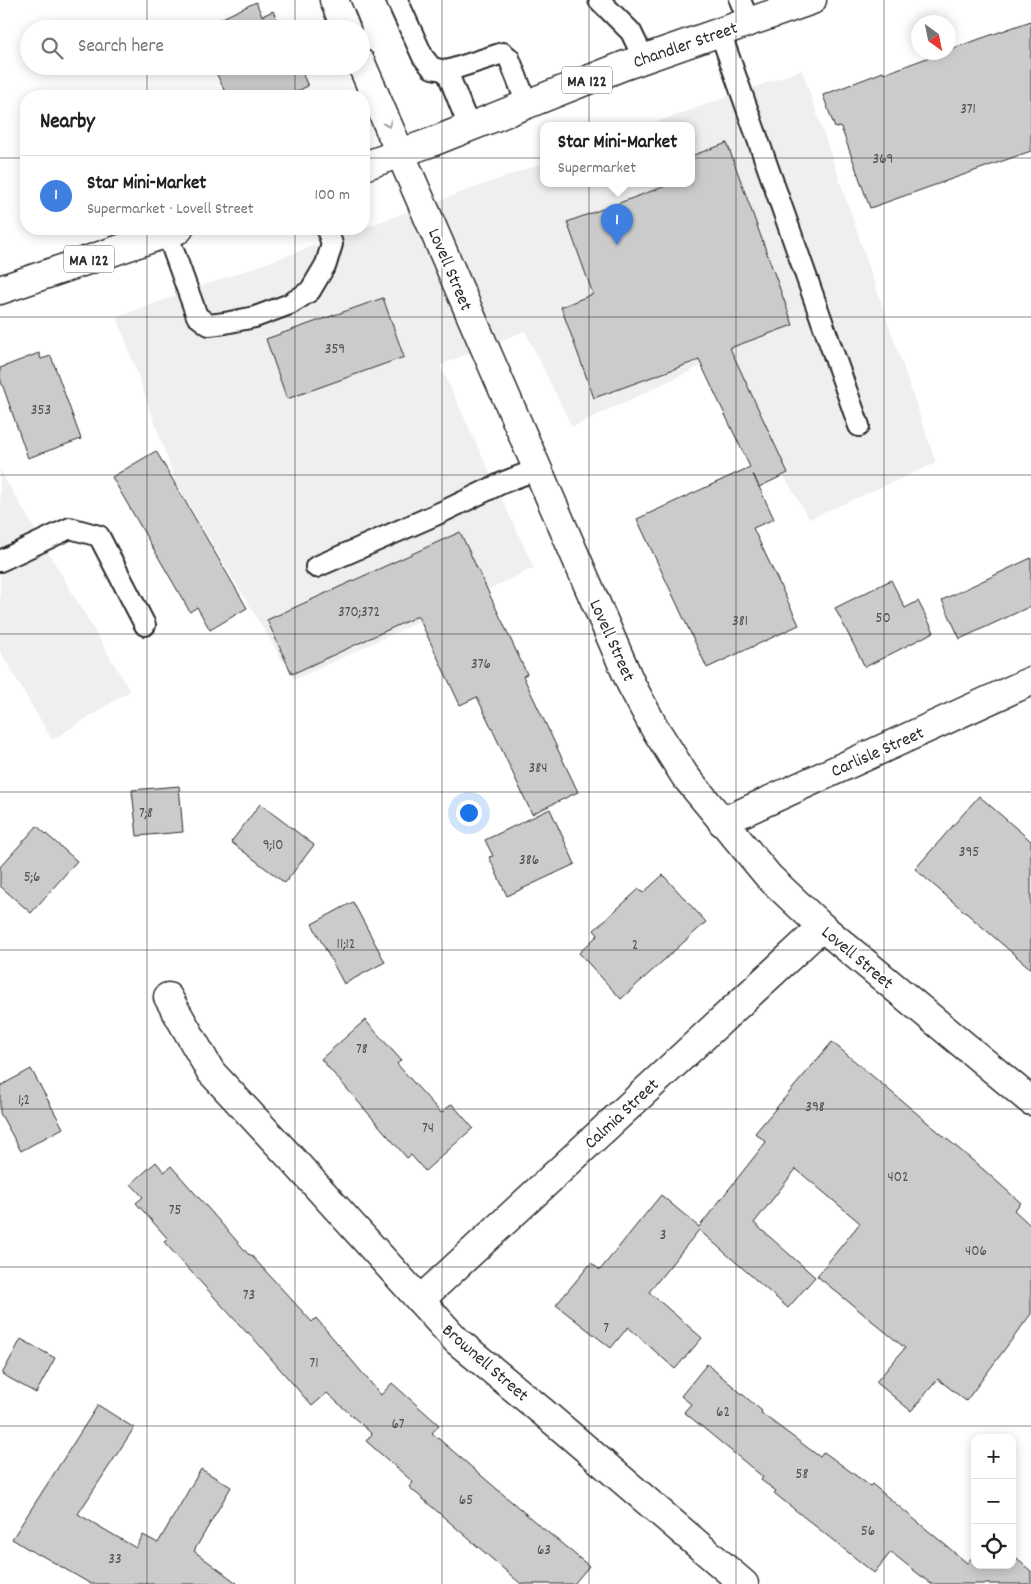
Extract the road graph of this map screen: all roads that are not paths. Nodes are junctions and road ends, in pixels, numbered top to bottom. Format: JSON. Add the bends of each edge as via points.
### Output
{"nodes":[{"id":1,"x":334,"y":0,"type":"edge"},
{"id":2,"x":397,"y":0,"type":"edge"},
{"id":3,"x":600,"y":0,"type":"edge"},
{"id":4,"x":812,"y":0,"type":"edge"},
{"id":5,"x":744,"y":11,"type":"edge"},
{"id":6,"x":342,"y":20,"type":"edge"},
{"id":7,"x":720,"y":32,"type":"junction"},
{"id":8,"x":644,"y":59,"type":"junction"},
{"id":9,"x":447,"y":71,"type":"junction"},
{"id":10,"x":366,"y":75,"type":"edge"},
{"id":11,"x":527,"y":104,"type":"junction"},
{"id":12,"x":469,"y":127,"type":"junction"},
{"id":13,"x":401,"y":153,"type":"junction"},
{"id":14,"x":370,"y":164,"type":"edge"},
{"id":15,"x":160,"y":235,"type":"edge"},
{"id":16,"x":174,"y":235,"type":"edge"},
{"id":17,"x":329,"y":235,"type":"edge"},
{"id":18,"x":2,"y":284,"type":"edge"},
{"id":19,"x":859,"y":426,"type":"dead end"},
{"id":20,"x":538,"y":469,"type":"junction"},
{"id":21,"x":0,"y":561,"type":"edge"},
{"id":22,"x":316,"y":567,"type":"dead end"},
{"id":23,"x":145,"y":625,"type":"dead end"},
{"id":24,"x":1031,"y":681,"type":"edge"},
{"id":25,"x":722,"y":822,"type":"junction"},
{"id":26,"x":822,"y":927,"type":"junction"},
{"id":27,"x":168,"y":997,"type":"dead end"},
{"id":28,"x":1031,"y":1101,"type":"edge"},
{"id":29,"x":420,"y":1300,"type":"junction"},
{"id":30,"x":744,"y":1584,"type":"edge"}],
"edges":[{"from":1,"to":6,"type":"street"},
{"from":2,"to":9,"type":"lane","via":[[423,57],[432,68]]},
{"from":3,"to":8,"type":"lane","via":[[631,32]]},
{"from":4,"to":5,"type":"street","name":"Chandler Street","number":"MA 122"},
{"from":5,"to":7,"type":"street","name":"Chandler Street","number":"MA 122"},
{"from":7,"to":8,"type":"street","name":"Chandler Street","number":"MA 122"},
{"from":7,"to":19,"type":"lane"},
{"from":8,"to":11,"type":"street","name":"Chandler Street","number":"MA 122"},
{"from":9,"to":11,"type":"lane","via":[[503,53],[509,58]]},
{"from":9,"to":12,"type":"lane"},
{"from":10,"to":13,"type":"street","name":"Lovell Street","one_way":true},
{"from":11,"to":12,"type":"street","name":"Chandler Street","number":"MA 122"},
{"from":12,"to":13,"type":"street","name":"Chandler Street","number":"MA 122"},
{"from":13,"to":14,"type":"street","name":"Chandler Street","number":"MA 122"},
{"from":13,"to":20,"type":"street","name":"Lovell Street"},
{"from":15,"to":18,"type":"street","number":"MA 122"},
{"from":16,"to":17,"type":"lane","via":[[197,316],[209,324],[255,317],[290,304],[310,291],[326,264],[332,244]]},
{"from":20,"to":22,"type":"lane"},
{"from":20,"to":25,"type":"street","name":"Lovell Street","via":[[631,684],[685,776]]},
{"from":21,"to":23,"type":"lane","via":[[70,528],[99,536]]},
{"from":24,"to":25,"type":"street","name":"Carlisle Street"},
{"from":25,"to":26,"type":"street","name":"Lovell Street","via":[[770,877]]},
{"from":26,"to":28,"type":"street","name":"Lovell Street"},
{"from":26,"to":29,"type":"street","name":"Calmia Street"},
{"from":27,"to":29,"type":"street","name":"Brownell Street","via":[[211,1072]]},
{"from":29,"to":30,"type":"street","name":"Brownell Street","via":[[457,1341]]}]}
